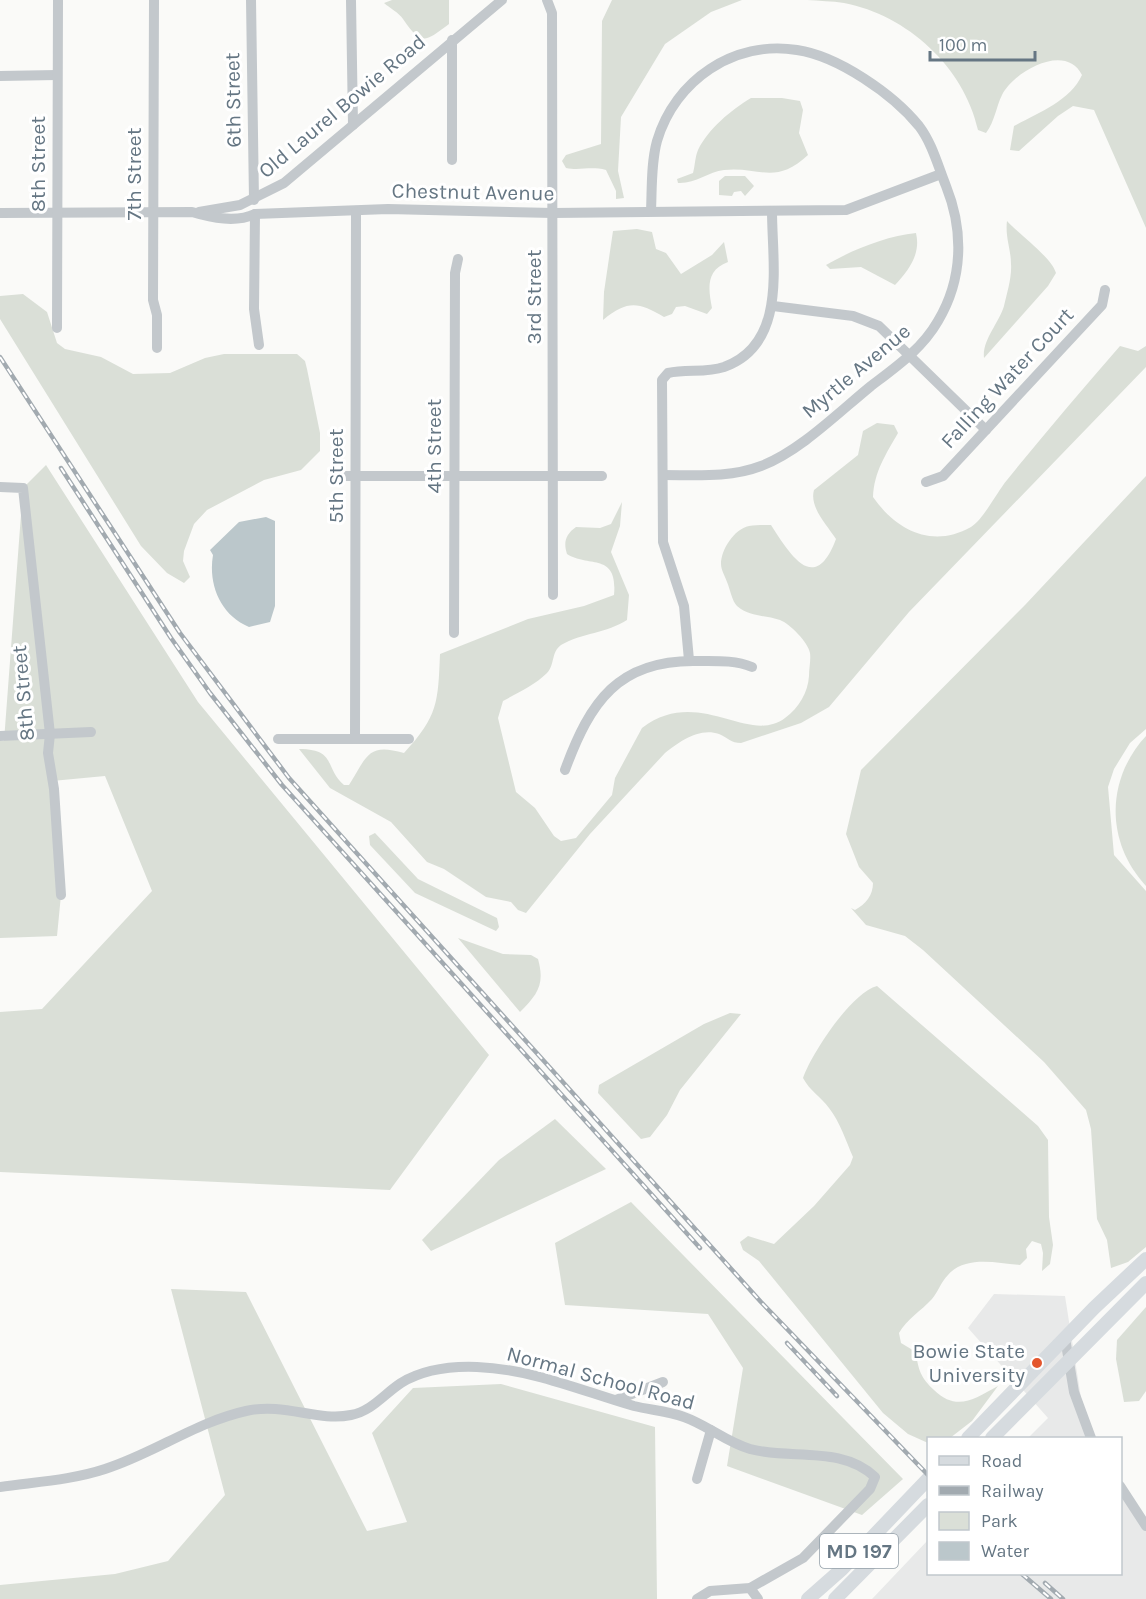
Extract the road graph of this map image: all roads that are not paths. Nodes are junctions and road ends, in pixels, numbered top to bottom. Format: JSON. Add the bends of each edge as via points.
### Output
{"nodes":[{"id":1,"x":58,"y":0,"type":"edge"},
{"id":2,"x":154,"y":0,"type":"edge"},
{"id":3,"x":251,"y":0,"type":"edge"},
{"id":4,"x":502,"y":0,"type":"edge"},
{"id":5,"x":547,"y":0,"type":"edge"},
{"id":6,"x":351,"y":1,"type":"edge"},
{"id":7,"x":452,"y":40,"type":"junction"},
{"id":8,"x":57,"y":75,"type":"junction"},
{"id":9,"x":0,"y":76,"type":"edge"},
{"id":10,"x":353,"y":125,"type":"junction"},
{"id":11,"x":452,"y":160,"type":"dead end"},
{"id":12,"x":942,"y":174,"type":"junction"},
{"id":13,"x":254,"y":200,"type":"junction"},
{"id":14,"x":651,"y":211,"type":"junction"},
{"id":15,"x":772,"y":211,"type":"junction"},
{"id":16,"x":153,"y":212,"type":"junction"},
{"id":17,"x":192,"y":212,"type":"junction"},
{"id":18,"x":356,"y":212,"type":"junction"},
{"id":19,"x":0,"y":213,"type":"edge"},
{"id":20,"x":58,"y":213,"type":"junction"},
{"id":21,"x":553,"y":213,"type":"junction"},
{"id":22,"x":255,"y":214,"type":"junction"},
{"id":23,"x":458,"y":259,"type":"dead end"},
{"id":24,"x":1105,"y":290,"type":"dead end"},
{"id":25,"x":773,"y":306,"type":"junction"},
{"id":26,"x":57,"y":328,"type":"dead end"},
{"id":27,"x":259,"y":345,"type":"dead end"},
{"id":28,"x":157,"y":348,"type":"dead end"},
{"id":29,"x":909,"y":357,"type":"junction"},
{"id":30,"x":986,"y":430,"type":"junction"},
{"id":31,"x":663,"y":475,"type":"junction"},
{"id":32,"x":337,"y":476,"type":"dead end"},
{"id":33,"x":453,"y":476,"type":"junction"},
{"id":34,"x":554,"y":476,"type":"junction"},
{"id":35,"x":602,"y":476,"type":"dead end"},
{"id":36,"x":355,"y":477,"type":"junction"},
{"id":37,"x":926,"y":482,"type":"dead end"},
{"id":38,"x":0,"y":487,"type":"edge"},
{"id":39,"x":554,"y":595,"type":"dead end"},
{"id":40,"x":454,"y":633,"type":"dead end"},
{"id":41,"x":689,"y":660,"type":"junction"},
{"id":42,"x":752,"y":667,"type":"dead end"},
{"id":43,"x":91,"y":732,"type":"dead end"},
{"id":44,"x":50,"y":734,"type":"junction"},
{"id":45,"x":0,"y":736,"type":"edge"},
{"id":46,"x":278,"y":739,"type":"dead end"},
{"id":47,"x":356,"y":739,"type":"junction"},
{"id":48,"x":409,"y":739,"type":"dead end"},
{"id":49,"x":565,"y":770,"type":"dead end"},
{"id":50,"x":61,"y":895,"type":"dead end"},
{"id":51,"x":1146,"y":1259,"type":"edge"},
{"id":52,"x":1146,"y":1282,"type":"edge"},
{"id":53,"x":1065,"y":1338,"type":"junction"},
{"id":54,"x":1068,"y":1359,"type":"junction"},
{"id":55,"x":663,"y":1382,"type":"dead end"},
{"id":56,"x":616,"y":1400,"type":"junction"},
{"id":57,"x":711,"y":1430,"type":"junction"},
{"id":58,"x":969,"y":1437,"type":"edge"},
{"id":59,"x":993,"y":1437,"type":"edge"},
{"id":60,"x":1091,"y":1437,"type":"edge"},
{"id":61,"x":697,"y":1479,"type":"dead end"},
{"id":62,"x":927,"y":1480,"type":"edge"},
{"id":63,"x":0,"y":1487,"type":"edge"},
{"id":64,"x":1122,"y":1489,"type":"edge"},
{"id":65,"x":924,"y":1509,"type":"edge"},
{"id":66,"x":1146,"y":1526,"type":"edge"},
{"id":67,"x":750,"y":1588,"type":"junction"},
{"id":68,"x":697,"y":1599,"type":"edge"},
{"id":69,"x":758,"y":1599,"type":"edge"},
{"id":70,"x":808,"y":1599,"type":"edge"},
{"id":71,"x":835,"y":1599,"type":"edge"}],
"edges":[{"from":1,"to":8,"type":"street","name":"8th Street"},
{"from":2,"to":16,"type":"street","name":"7th Street"},
{"from":3,"to":13,"type":"street","name":"6th Street"},
{"from":4,"to":7,"type":"street","name":"Old Laurel Bowie Road"},
{"from":5,"to":21,"type":"street","name":"3rd Street","via":[[552,13]]},
{"from":6,"to":10,"type":"street"},
{"from":7,"to":10,"type":"street","name":"Old Laurel Bowie Road"},
{"from":7,"to":11,"type":"street"},
{"from":8,"to":9,"type":"street"},
{"from":8,"to":20,"type":"street","name":"8th Street"},
{"from":10,"to":13,"type":"street","name":"Old Laurel Bowie Road","via":[[294,175]]},
{"from":12,"to":14,"type":"street","name":"Myrtle Avenue","via":[[921,129],[881,92],[819,55],[777,48],[715,65],[686,87],[675,101],[665,118],[653,158]]},
{"from":12,"to":15,"type":"street","name":"Chestnut Avenue","via":[[846,210]]},
{"from":12,"to":29,"type":"street","name":"Myrtle Avenue","via":[[957,221],[958,267],[938,322]]},
{"from":13,"to":17,"type":"street","name":"Old Laurel Bowie Road","via":[[225,209]]},
{"from":14,"to":15,"type":"street","name":"Chestnut Avenue"},
{"from":14,"to":21,"type":"street","name":"Chestnut Avenue"},
{"from":15,"to":25,"type":"street"},
{"from":16,"to":17,"type":"street","name":"Chestnut Avenue"},
{"from":16,"to":20,"type":"street","name":"Chestnut Avenue"},
{"from":16,"to":28,"type":"street","name":"7th Street"},
{"from":17,"to":22,"type":"street","name":"Chestnut Avenue","via":[[213,218],[247,218]]},
{"from":18,"to":21,"type":"street","name":"Chestnut Avenue","via":[[388,209]]},
{"from":18,"to":22,"type":"street","name":"Chestnut Avenue"},
{"from":18,"to":36,"type":"street","name":"5th Street"},
{"from":19,"to":20,"type":"street","name":"Chestnut Avenue"},
{"from":20,"to":26,"type":"street","name":"8th Street"},
{"from":21,"to":34,"type":"street","name":"3rd Street"},
{"from":22,"to":27,"type":"street","via":[[254,309]]},
{"from":23,"to":33,"type":"street","name":"4th Street"},
{"from":24,"to":30,"type":"street","name":"Falling Water Court","via":[[1102,305]]},
{"from":25,"to":29,"type":"street","via":[[863,319],[879,326]]},
{"from":25,"to":31,"type":"street","via":[[758,341],[735,362],[710,370],[661,371]]},
{"from":29,"to":30,"type":"street"},
{"from":29,"to":31,"type":"street","name":"Myrtle Avenue","via":[[799,443],[762,466],[728,474]]},
{"from":30,"to":37,"type":"street","name":"Falling Water Court","via":[[943,476]]},
{"from":31,"to":41,"type":"street","via":[[663,542],[684,606]]},
{"from":32,"to":36,"type":"street"},
{"from":33,"to":34,"type":"street"},
{"from":33,"to":36,"type":"street"},
{"from":33,"to":40,"type":"street","name":"4th Street"},
{"from":34,"to":35,"type":"street"},
{"from":34,"to":39,"type":"street","name":"3rd Street"},
{"from":36,"to":47,"type":"street","name":"5th Street"},
{"from":38,"to":44,"type":"street","name":"8th Street","via":[[23,488]]},
{"from":41,"to":42,"type":"street","via":[[739,662]]},
{"from":41,"to":49,"type":"street","via":[[649,666],[614,685],[592,709]]},
{"from":43,"to":44,"type":"street"},
{"from":44,"to":45,"type":"street"},
{"from":44,"to":50,"type":"street","name":"8th Street","via":[[48,753]]},
{"from":46,"to":47,"type":"street"},
{"from":47,"to":48,"type":"street"},
{"from":51,"to":53,"type":"main road"},
{"from":52,"to":54,"type":"main road"},
{"from":53,"to":54,"type":"street"},
{"from":53,"to":58,"type":"main road"},
{"from":54,"to":59,"type":"main road"},
{"from":54,"to":60,"type":"street","via":[[1079,1412]]},
{"from":55,"to":56,"type":"street"},
{"from":56,"to":57,"type":"street","name":"Normal School Road","via":[[683,1417]]},
{"from":56,"to":63,"type":"street","name":"Normal School Road","via":[[513,1371],[440,1368],[402,1383],[368,1409],[351,1415],[267,1407],[243,1411],[105,1469]]},
{"from":57,"to":61,"type":"street"},
{"from":57,"to":67,"type":"street","name":"Normal School Road","via":[[752,1449],[832,1458],[863,1468],[875,1477],[870,1489],[810,1553]]},
{"from":62,"to":70,"type":"main road","number":"MD 197"},
{"from":64,"to":66,"type":"street"},
{"from":65,"to":71,"type":"main road","number":"MD 197"},
{"from":67,"to":68,"type":"street","name":"Normal School Road","via":[[710,1591]]},
{"from":67,"to":69,"type":"street"}]}
